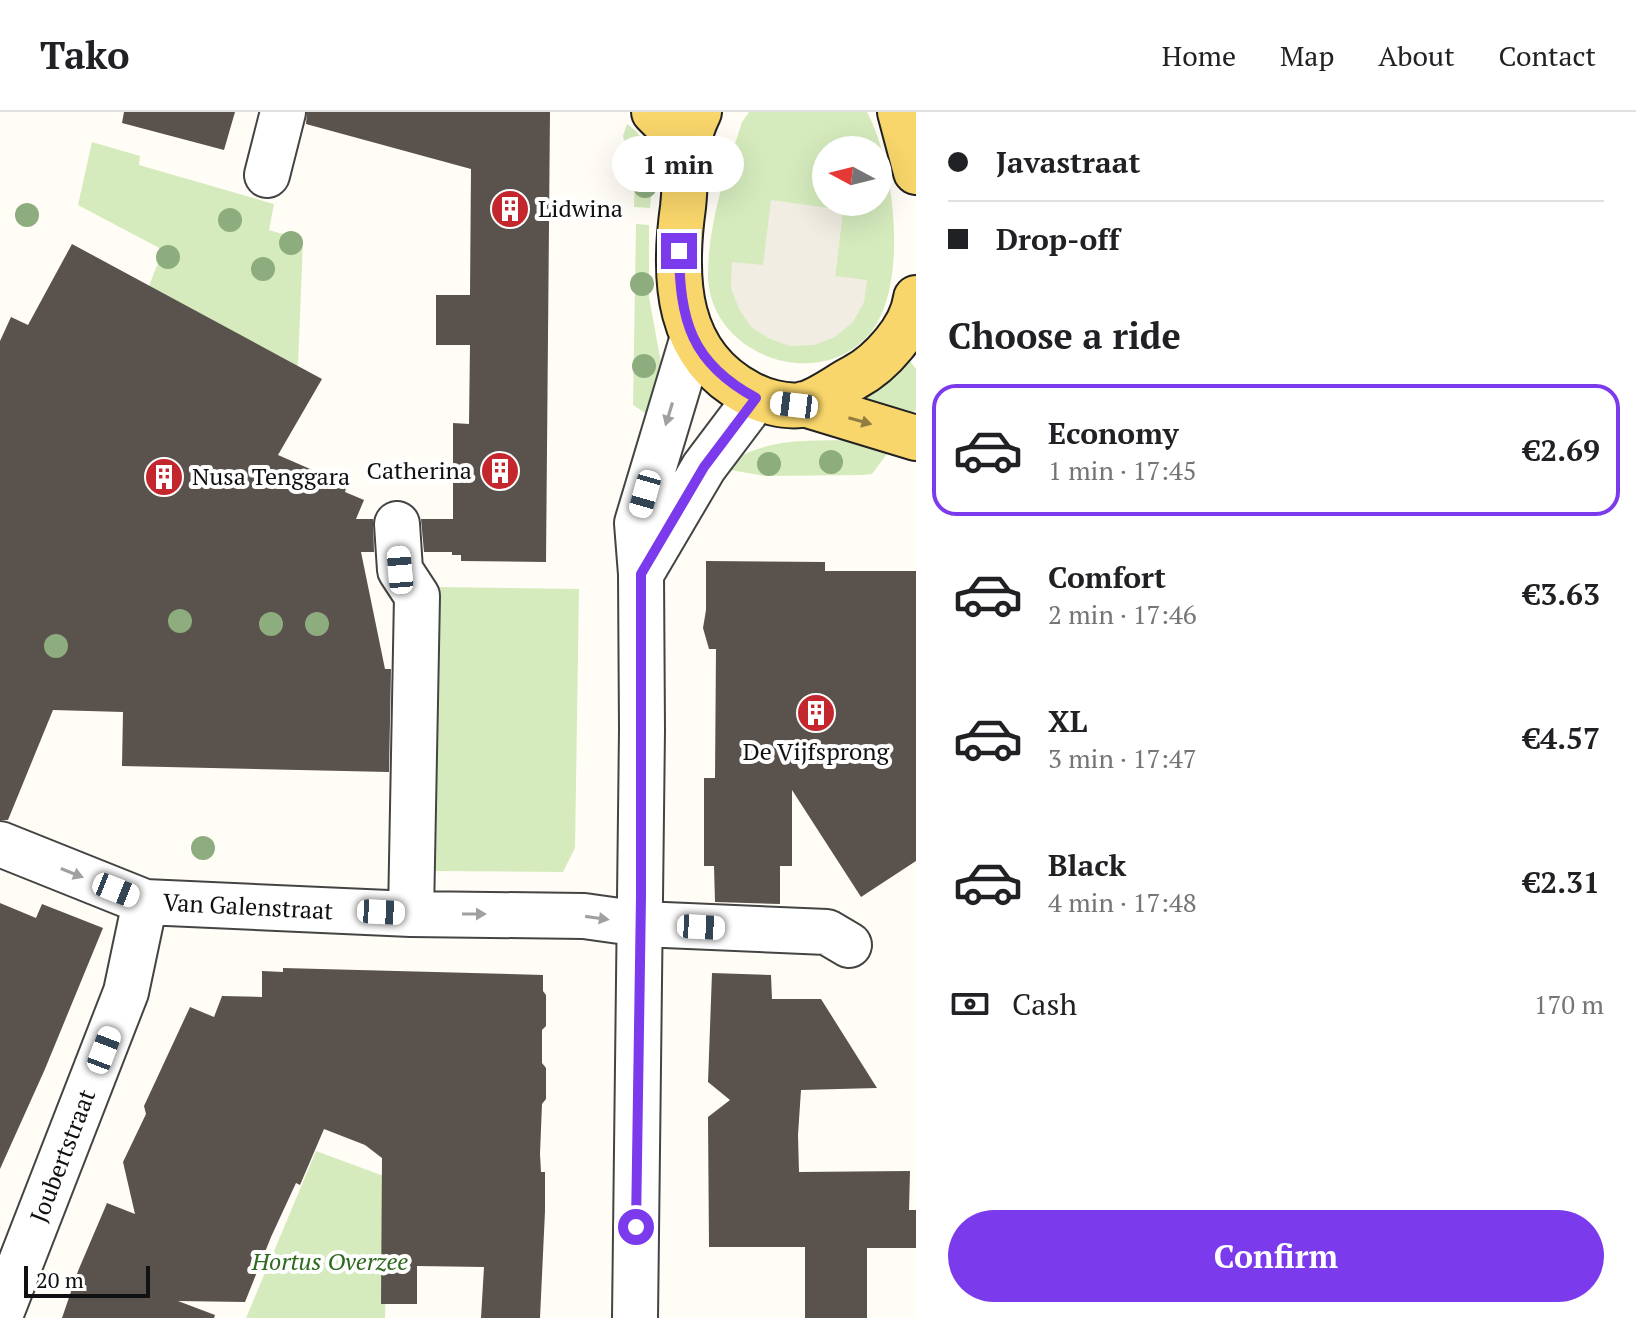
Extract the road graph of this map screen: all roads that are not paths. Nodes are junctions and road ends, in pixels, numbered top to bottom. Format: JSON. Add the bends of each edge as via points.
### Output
{"nodes":[{"id":1,"x":283,"y":112,"type":"edge"},
{"id":2,"x":654,"y":112,"type":"edge"},
{"id":3,"x":900,"y":112,"type":"edge"},
{"id":4,"x":692,"y":128,"type":"edge"},
{"id":5,"x":916,"y":172,"type":"edge"},
{"id":6,"x":267,"y":175,"type":"dead end"},
{"id":7,"x":916,"y":298,"type":"edge"},
{"id":8,"x":916,"y":307,"type":"edge"},
{"id":9,"x":692,"y":340,"type":"junction"},
{"id":10,"x":756,"y":398,"type":"junction"},
{"id":11,"x":804,"y":404,"type":"junction"},
{"id":12,"x":916,"y":438,"type":"edge"},
{"id":13,"x":397,"y":524,"type":"dead end"},
{"id":14,"x":641,"y":574,"type":"junction"},
{"id":15,"x":0,"y":844,"type":"edge"},
{"id":16,"x":145,"y":902,"type":"junction"},
{"id":17,"x":411,"y":914,"type":"junction"},
{"id":18,"x":641,"y":924,"type":"junction"},
{"id":19,"x":849,"y":945,"type":"dead end"},
{"id":20,"x":0,"y":1316,"type":"edge"},
{"id":21,"x":635,"y":1318,"type":"edge"}],
"edges":[{"from":1,"to":6,"type":"street"},
{"from":2,"to":4,"type":"main road"},
{"from":3,"to":5,"type":"main road"},
{"from":4,"to":9,"type":"main road","via":[[679,232],[682,305]]},
{"from":7,"to":8,"type":"main road"},
{"from":8,"to":11,"type":"main road","via":[[882,358]]},
{"from":9,"to":10,"type":"main road","via":[[721,375]]},
{"from":9,"to":14,"type":"street","one_way":true,"via":[[637,523]]},
{"from":10,"to":11,"type":"main road"},
{"from":10,"to":14,"type":"street","via":[[704,467]]},
{"from":11,"to":12,"type":"main road","one_way":true},
{"from":13,"to":17,"type":"street","via":[[400,570],[417,596]]},
{"from":14,"to":18,"type":"street"},
{"from":15,"to":16,"type":"street","name":"Van Galenstraat","one_way":true},
{"from":16,"to":17,"type":"street","name":"Van Galenstraat"},
{"from":16,"to":20,"type":"street","name":"Joubertstraat","via":[[126,992]]},
{"from":17,"to":18,"type":"street","name":"Van Galenstraat","one_way":true,"via":[[584,916]]},
{"from":18,"to":19,"type":"street","name":"Van Galenstraat","via":[[827,932]]},
{"from":18,"to":21,"type":"street"}]}
